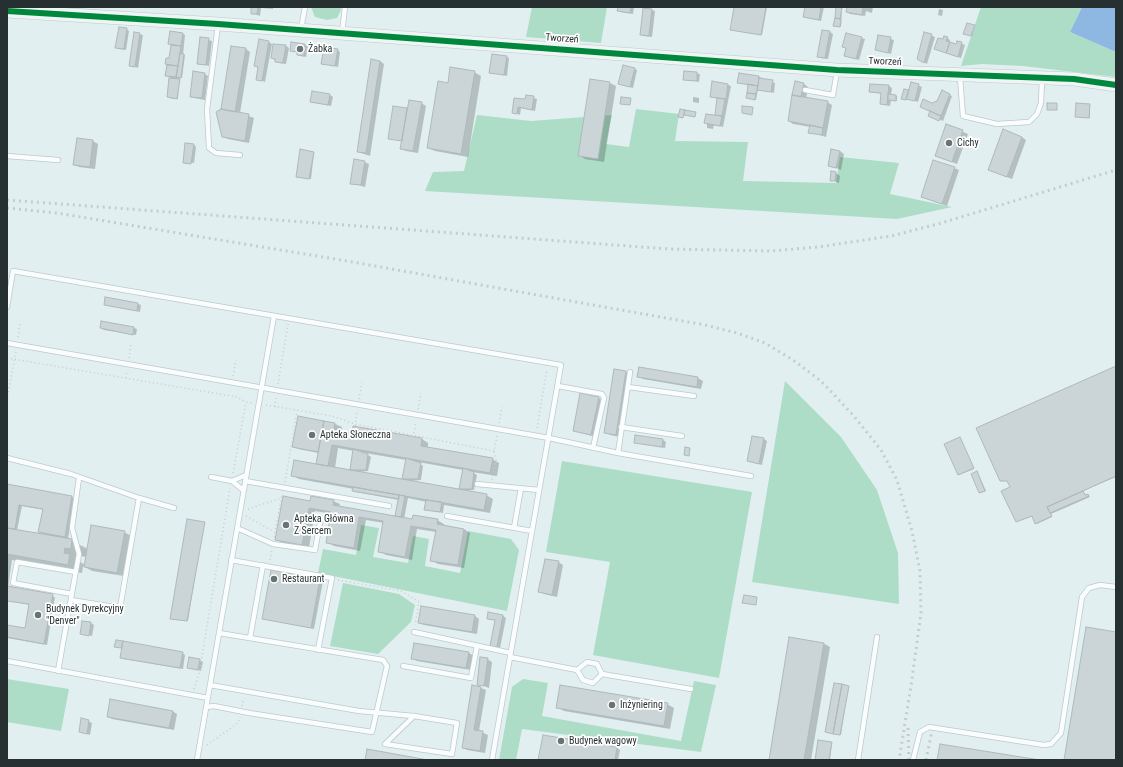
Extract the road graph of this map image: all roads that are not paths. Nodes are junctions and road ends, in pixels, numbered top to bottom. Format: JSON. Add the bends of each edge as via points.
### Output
{"nodes":[{"id":1,"x":306,"y":7,"type":"edge"},
{"id":2,"x":345,"y":7,"type":"edge"},
{"id":3,"x":7,"y":11,"type":"edge"},
{"id":4,"x":218,"y":24,"type":"junction"},
{"id":5,"x":300,"y":30,"type":"junction"},
{"id":6,"x":342,"y":33,"type":"junction"},
{"id":7,"x":837,"y":70,"type":"junction"},
{"id":8,"x":960,"y":75,"type":"junction"},
{"id":9,"x":1042,"y":77,"type":"junction"},
{"id":10,"x":1116,"y":85,"type":"edge"},
{"id":11,"x":805,"y":90,"type":"dead end"},
{"id":12,"x":240,"y":155,"type":"dead end"},
{"id":13,"x":7,"y":156,"type":"edge"},
{"id":14,"x":58,"y":160,"type":"dead end"},
{"id":15,"x":7,"y":307,"type":"edge"},
{"id":16,"x":274,"y":316,"type":"junction"},
{"id":17,"x":7,"y":343,"type":"edge"},
{"id":18,"x":630,"y":372,"type":"dead end"},
{"id":19,"x":558,"y":386,"type":"junction"},
{"id":20,"x":628,"y":387,"type":"junction"},
{"id":21,"x":262,"y":388,"type":"junction"},
{"id":22,"x":694,"y":396,"type":"dead end"},
{"id":23,"x":622,"y":427,"type":"junction"},
{"id":24,"x":682,"y":436,"type":"dead end"},
{"id":25,"x":549,"y":438,"type":"junction"},
{"id":26,"x":593,"y":448,"type":"junction"},
{"id":27,"x":618,"y":453,"type":"junction"},
{"id":28,"x":7,"y":458,"type":"edge"},
{"id":29,"x":246,"y":475,"type":"junction"},
{"id":30,"x":751,"y":476,"type":"dead end"},
{"id":31,"x":211,"y":477,"type":"dead end"},
{"id":32,"x":80,"y":478,"type":"junction"},
{"id":33,"x":232,"y":481,"type":"junction"},
{"id":34,"x":245,"y":481,"type":"junction"},
{"id":35,"x":477,"y":484,"type":"dead end"},
{"id":36,"x":521,"y":488,"type":"junction"},
{"id":37,"x":243,"y":490,"type":"junction"},
{"id":38,"x":539,"y":490,"type":"junction"},
{"id":39,"x":139,"y":498,"type":"junction"},
{"id":40,"x":389,"y":506,"type":"dead end"},
{"id":41,"x":174,"y":508,"type":"dead end"},
{"id":42,"x":447,"y":516,"type":"dead end"},
{"id":43,"x":320,"y":524,"type":"dead end"},
{"id":44,"x":237,"y":528,"type":"junction"},
{"id":45,"x":514,"y":528,"type":"junction"},
{"id":46,"x":532,"y":531,"type":"junction"},
{"id":47,"x":231,"y":560,"type":"junction"},
{"id":48,"x":262,"y":565,"type":"junction"},
{"id":49,"x":76,"y":572,"type":"junction"},
{"id":50,"x":1116,"y":588,"type":"edge"},
{"id":51,"x":72,"y":594,"type":"junction"},
{"id":52,"x":71,"y":600,"type":"junction"},
{"id":53,"x":414,"y":632,"type":"road end"},
{"id":54,"x":219,"y":633,"type":"junction"},
{"id":55,"x":250,"y":638,"type":"junction"},
{"id":56,"x":877,"y":638,"type":"dead end"},
{"id":57,"x":477,"y":646,"type":"junction"},
{"id":58,"x":318,"y":650,"type":"junction"},
{"id":59,"x":511,"y":655,"type":"junction"},
{"id":60,"x":7,"y":661,"type":"edge"},
{"id":61,"x":403,"y":666,"type":"dead end"},
{"id":62,"x":58,"y":670,"type":"junction"},
{"id":63,"x":577,"y":670,"type":"junction"},
{"id":64,"x":602,"y":674,"type":"junction"},
{"id":65,"x":210,"y":685,"type":"junction"},
{"id":66,"x":691,"y":689,"type":"dead end"},
{"id":67,"x":208,"y":698,"type":"junction"},
{"id":68,"x":206,"y":707,"type":"junction"},
{"id":69,"x":377,"y":713,"type":"junction"},
{"id":70,"x":414,"y":716,"type":"junction"},
{"id":71,"x":197,"y":760,"type":"edge"},
{"id":72,"x":492,"y":760,"type":"edge"},
{"id":73,"x":858,"y":760,"type":"edge"},
{"id":74,"x":912,"y":760,"type":"edge"}],
"edges":[{"from":1,"to":5,"type":"lane"},
{"from":2,"to":6,"type":"lane"},
{"from":3,"to":4,"type":"street","name":"Tworzeń"},
{"from":4,"to":5,"type":"street","name":"Tworzeń"},
{"from":4,"to":12,"type":"lane","via":[[207,109],[209,148],[216,153]]},
{"from":5,"to":6,"type":"street","name":"Tworzeń"},
{"from":6,"to":7,"type":"street","name":"Tworzeń"},
{"from":7,"to":8,"type":"street","name":"Tworzeń"},
{"from":7,"to":11,"type":"lane","via":[[833,95]]},
{"from":8,"to":9,"type":"street","name":"Tworzeń"},
{"from":8,"to":9,"type":"lane","via":[[963,116],[997,124],[1029,122],[1037,114],[1041,103]]},
{"from":9,"to":10,"type":"street","name":"Tworzeń"},
{"from":13,"to":14,"type":"lane"},
{"from":15,"to":16,"type":"lane","via":[[13,271]]},
{"from":16,"to":19,"type":"lane","via":[[561,366]]},
{"from":16,"to":21,"type":"lane"},
{"from":17,"to":21,"type":"lane"},
{"from":18,"to":20,"type":"lane"},
{"from":19,"to":25,"type":"lane"},
{"from":19,"to":26,"type":"lane","via":[[602,394],[604,398]]},
{"from":20,"to":22,"type":"lane"},
{"from":20,"to":23,"type":"lane"},
{"from":21,"to":25,"type":"lane"},
{"from":21,"to":29,"type":"lane"},
{"from":23,"to":24,"type":"lane"},
{"from":23,"to":27,"type":"lane"},
{"from":25,"to":26,"type":"lane"},
{"from":25,"to":38,"type":"lane"},
{"from":26,"to":27,"type":"lane"},
{"from":27,"to":30,"type":"lane"},
{"from":28,"to":32,"type":"lane"},
{"from":29,"to":33,"type":"lane"},
{"from":29,"to":34,"type":"lane"},
{"from":31,"to":33,"type":"lane"},
{"from":32,"to":39,"type":"lane"},
{"from":32,"to":49,"type":"lane","via":[[72,528],[80,554]]},
{"from":33,"to":37,"type":"lane"},
{"from":34,"to":37,"type":"lane"},
{"from":34,"to":40,"type":"lane"},
{"from":35,"to":36,"type":"lane"},
{"from":36,"to":38,"type":"lane"},
{"from":36,"to":45,"type":"lane"},
{"from":37,"to":44,"type":"lane"},
{"from":38,"to":46,"type":"lane"},
{"from":39,"to":41,"type":"lane"},
{"from":39,"to":52,"type":"lane","via":[[120,608]]},
{"from":42,"to":45,"type":"lane"},
{"from":43,"to":44,"type":"lane","via":[[315,550],[273,544]]},
{"from":44,"to":47,"type":"lane"},
{"from":45,"to":46,"type":"lane"},
{"from":46,"to":59,"type":"lane"},
{"from":47,"to":48,"type":"lane"},
{"from":47,"to":54,"type":"lane"},
{"from":48,"to":55,"type":"lane"},
{"from":48,"to":58,"type":"lane","via":[[332,578]]},
{"from":49,"to":51,"type":"lane"},
{"from":49,"to":51,"type":"lane","via":[[16,562],[13,583]]},
{"from":50,"to":74,"type":"lane","via":[[1100,585],[1089,588],[1082,597],[1061,733],[1051,744],[929,727],[920,732]]},
{"from":51,"to":52,"type":"lane"},
{"from":52,"to":62,"type":"lane"},
{"from":53,"to":57,"type":"lane"},
{"from":54,"to":55,"type":"lane"},
{"from":54,"to":65,"type":"lane"},
{"from":55,"to":58,"type":"lane"},
{"from":56,"to":73,"type":"lane"},
{"from":57,"to":59,"type":"lane"},
{"from":57,"to":61,"type":"lane","via":[[471,678]]},
{"from":58,"to":69,"type":"lane","via":[[383,660],[387,666]]},
{"from":59,"to":63,"type":"lane"},
{"from":59,"to":72,"type":"lane"},
{"from":60,"to":62,"type":"lane"},
{"from":62,"to":67,"type":"lane"},
{"from":63,"to":64,"type":"lane","via":[[587,662],[597,664]]},
{"from":63,"to":64,"type":"lane","via":[[583,680],[593,683]]},
{"from":64,"to":66,"type":"lane"},
{"from":65,"to":67,"type":"lane"},
{"from":65,"to":69,"type":"lane"},
{"from":67,"to":68,"type":"lane"},
{"from":68,"to":69,"type":"lane","via":[[214,706],[372,732]]},
{"from":68,"to":71,"type":"lane"},
{"from":69,"to":70,"type":"lane"},
{"from":70,"to":70,"type":"lane","via":[[457,723],[452,754],[385,744]]}]}
